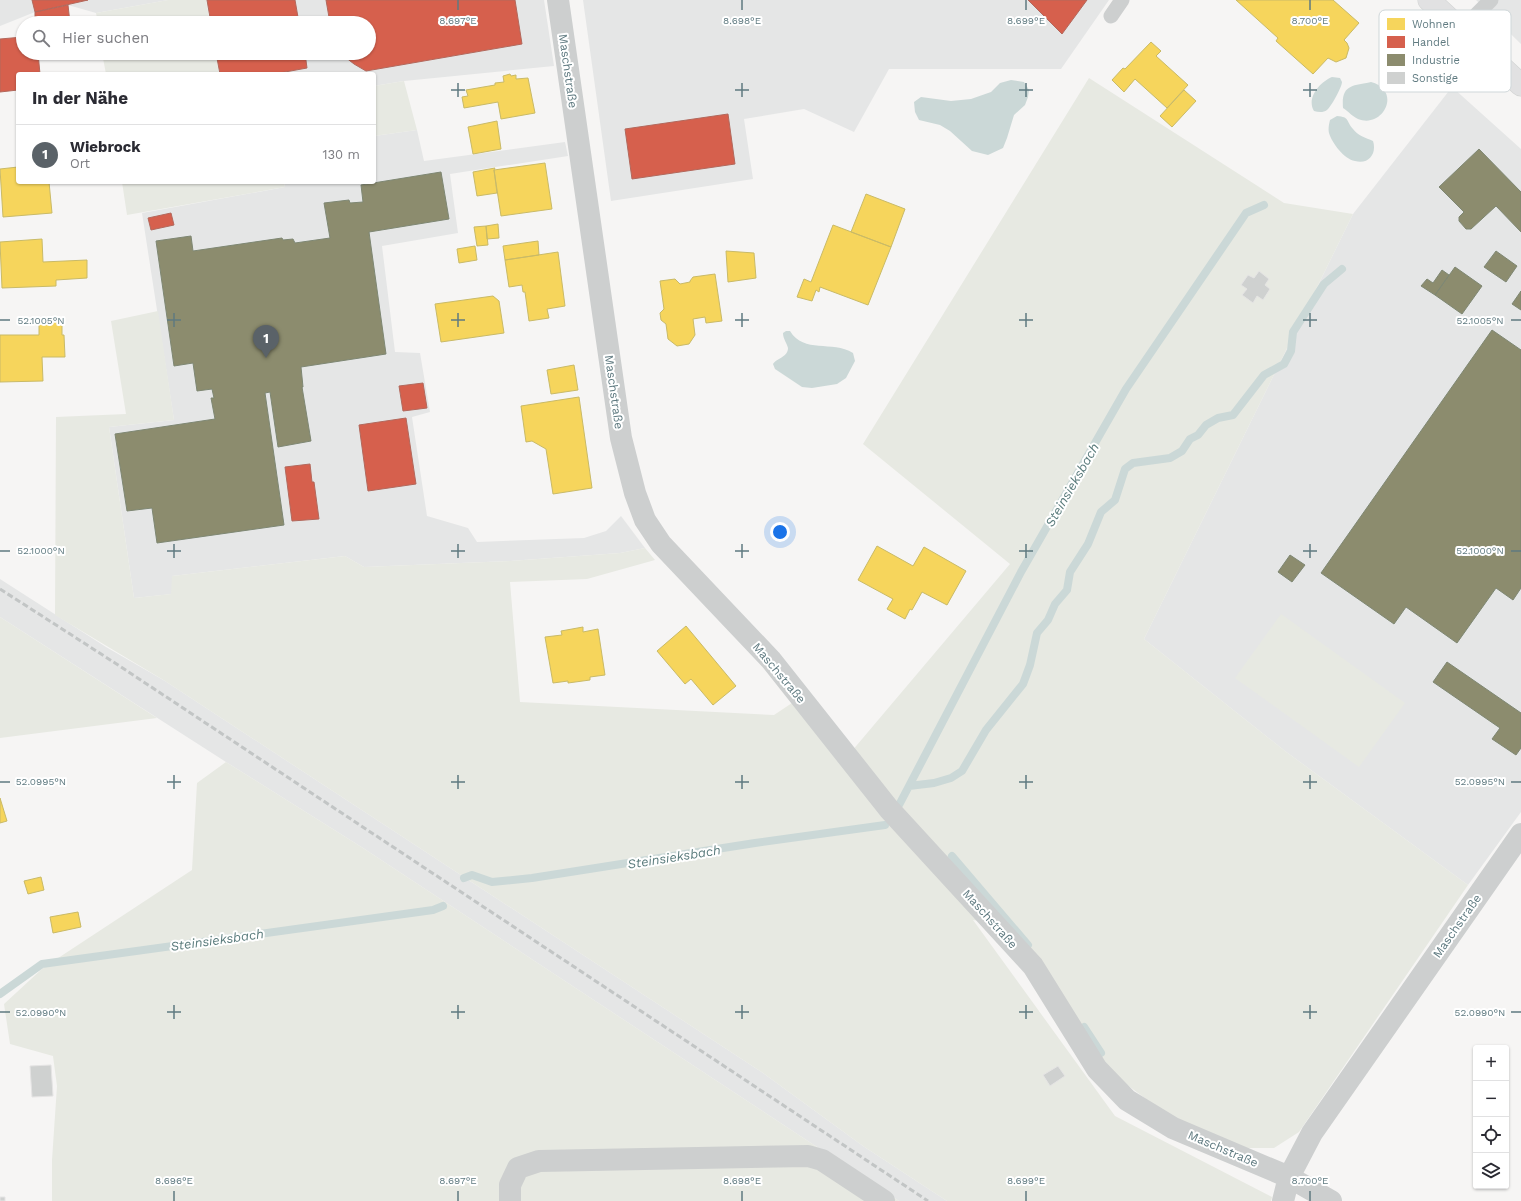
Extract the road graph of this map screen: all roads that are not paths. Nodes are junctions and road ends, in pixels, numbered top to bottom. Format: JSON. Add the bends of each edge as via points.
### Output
{"nodes":[{"id":1,"x":558,"y":0,"type":"edge"},
{"id":2,"x":1122,"y":0,"type":"edge"},
{"id":3,"x":1429,"y":0,"type":"edge"},
{"id":4,"x":1491,"y":0,"type":"edge"},
{"id":5,"x":1440,"y":10,"type":"edge"},
{"id":6,"x":1481,"y":10,"type":"edge"},
{"id":7,"x":1111,"y":16,"type":"dead end"},
{"id":8,"x":1511,"y":76,"type":"edge"},
{"id":9,"x":1521,"y":85,"type":"edge"},
{"id":10,"x":1521,"y":834,"type":"edge"},
{"id":11,"x":1289,"y":1177,"type":"junction"},
{"id":12,"x":510,"y":1201,"type":"edge"},
{"id":13,"x":884,"y":1201,"type":"edge"},
{"id":14,"x":1283,"y":1201,"type":"edge"},
{"id":15,"x":1330,"y":1201,"type":"edge"}],
"edges":[{"from":1,"to":11,"type":"street","name":"Maschstraße","via":[[621,438],[635,493],[646,520],[660,544],[771,660],[893,814],[1033,966],[1097,1069],[1127,1100],[1173,1128]]},
{"from":2,"to":7,"type":"lane"},
{"from":3,"to":5,"type":"main road"},
{"from":4,"to":6,"type":"lane"},
{"from":8,"to":9,"type":"main road"},
{"from":10,"to":11,"type":"street","name":"Maschstraße","via":[[1312,1133]]},
{"from":11,"to":14,"type":"street","name":"Maschstraße"},
{"from":11,"to":15,"type":"street","name":"Maschstraße"},
{"from":12,"to":13,"type":"street","via":[[510,1185],[518,1168],[539,1161],[808,1156],[822,1160]]}]}
